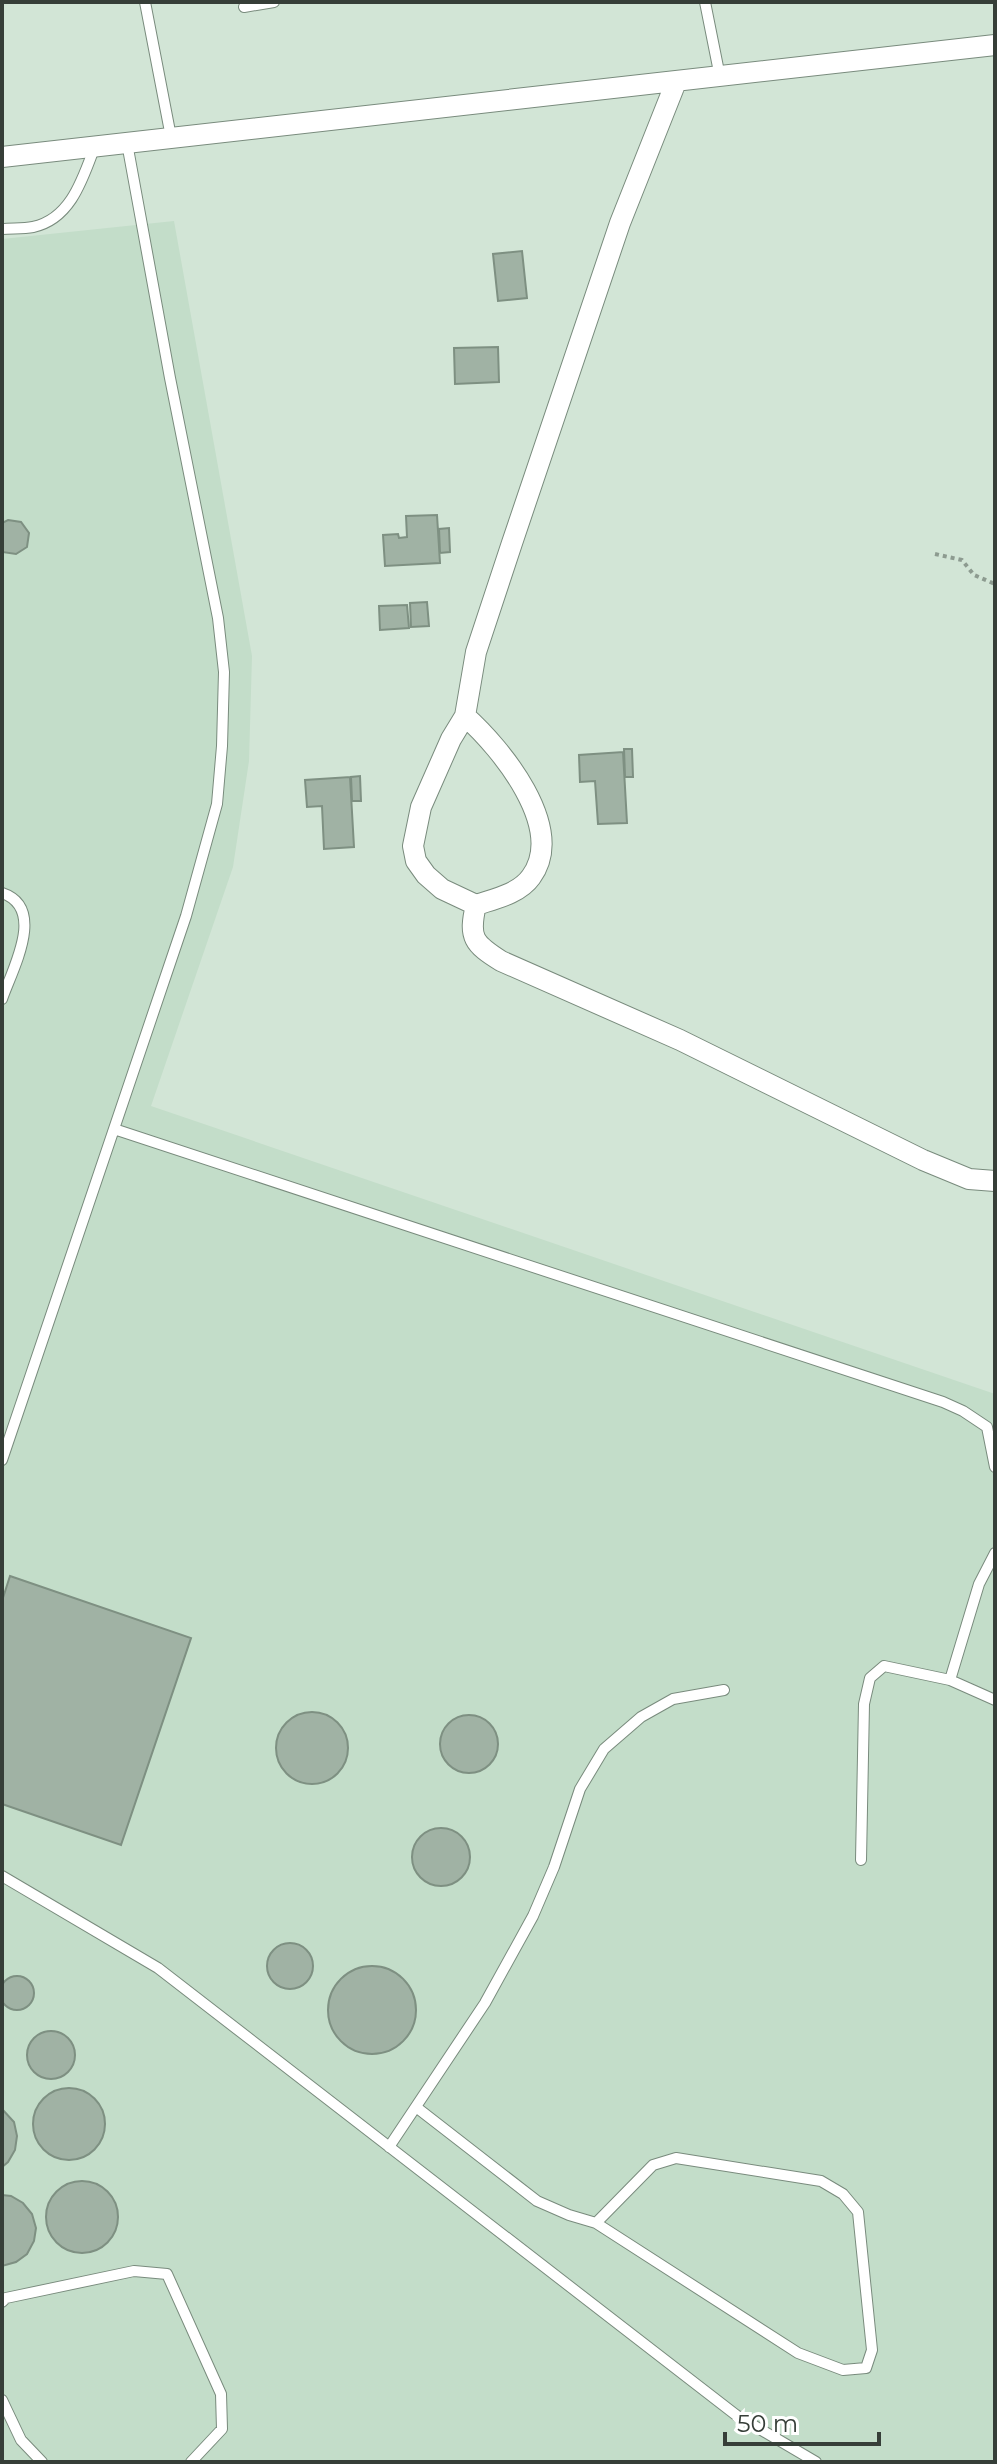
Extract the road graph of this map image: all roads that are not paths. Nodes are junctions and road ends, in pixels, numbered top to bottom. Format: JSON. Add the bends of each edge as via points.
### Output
{"nodes":[{"id":1,"x":145,"y":2,"type":"edge"},
{"id":2,"x":274,"y":2,"type":"edge"},
{"id":3,"x":705,"y":2,"type":"edge"},
{"id":4,"x":244,"y":7,"type":"dead end"},
{"id":5,"x":995,"y":45,"type":"edge"},
{"id":6,"x":720,"y":77,"type":"junction"},
{"id":7,"x":676,"y":82,"type":"junction"},
{"id":8,"x":171,"y":137,"type":"junction"},
{"id":9,"x":127,"y":143,"type":"junction"},
{"id":10,"x":95,"y":146,"type":"junction"},
{"id":11,"x":2,"y":157,"type":"edge"},
{"id":12,"x":2,"y":229,"type":"edge"},
{"id":13,"x":465,"y":716,"type":"junction"},
{"id":14,"x":2,"y":893,"type":"edge"},
{"id":15,"x":476,"y":905,"type":"junction"},
{"id":16,"x":2,"y":999,"type":"edge"},
{"id":17,"x":114,"y":1129,"type":"junction"},
{"id":18,"x":995,"y":1181,"type":"edge"},
{"id":19,"x":2,"y":1460,"type":"edge"},
{"id":20,"x":995,"y":1467,"type":"edge"},
{"id":21,"x":995,"y":1553,"type":"edge"},
{"id":22,"x":950,"y":1680,"type":"junction"},
{"id":23,"x":724,"y":1690,"type":"dead end"},
{"id":24,"x":995,"y":1700,"type":"edge"},
{"id":25,"x":861,"y":1860,"type":"dead end"},
{"id":26,"x":2,"y":1876,"type":"edge"},
{"id":27,"x":416,"y":2107,"type":"junction"},
{"id":28,"x":389,"y":2147,"type":"junction"},
{"id":29,"x":596,"y":2223,"type":"junction"},
{"id":30,"x":2,"y":2302,"type":"edge"},
{"id":31,"x":2,"y":2400,"type":"edge"},
{"id":32,"x":42,"y":2462,"type":"edge"},
{"id":33,"x":191,"y":2462,"type":"edge"},
{"id":34,"x":816,"y":2462,"type":"edge"}],
"edges":[{"from":1,"to":8,"type":"lane"},
{"from":2,"to":4,"type":"lane"},
{"from":3,"to":6,"type":"lane"},
{"from":5,"to":6,"type":"street"},
{"from":6,"to":7,"type":"street"},
{"from":7,"to":8,"type":"street"},
{"from":7,"to":13,"type":"street","via":[[620,223],[512,543],[476,652]]},
{"from":8,"to":9,"type":"street"},
{"from":9,"to":10,"type":"street"},
{"from":9,"to":17,"type":"lane","via":[[211,575],[224,672],[217,804],[186,916]]},
{"from":10,"to":11,"type":"street"},
{"from":10,"to":12,"type":"lane","via":[[80,185],[61,214],[36,227]]},
{"from":13,"to":15,"type":"street","via":[[421,807],[413,846],[426,875]]},
{"from":13,"to":15,"type":"street","via":[[511,766],[538,821],[541,841],[529,880],[513,892]]},
{"from":14,"to":16,"type":"lane","via":[[23,912],[26,931]]},
{"from":15,"to":18,"type":"street","via":[[473,939],[501,961],[680,1040],[923,1160],[969,1179]]},
{"from":17,"to":19,"type":"lane"},
{"from":17,"to":20,"type":"lane","via":[[943,1402],[987,1427]]},
{"from":21,"to":22,"type":"lane","via":[[979,1584]]},
{"from":22,"to":24,"type":"lane"},
{"from":22,"to":25,"type":"lane","via":[[884,1666],[870,1678],[864,1704]]},
{"from":23,"to":27,"type":"lane","via":[[673,1699],[641,1717],[604,1749],[580,1789],[533,1916],[485,2003]]},
{"from":26,"to":28,"type":"lane","via":[[158,1968]]},
{"from":27,"to":28,"type":"lane"},
{"from":27,"to":29,"type":"lane","via":[[537,2201]]},
{"from":28,"to":34,"type":"lane","via":[[736,2415]]},
{"from":29,"to":29,"type":"lane","via":[[798,2353],[843,2370],[866,2368],[872,2350],[858,2212],[843,2194],[821,2181],[676,2158],[653,2165]]},
{"from":30,"to":33,"type":"lane","via":[[134,2271],[167,2274],[221,2394],[222,2429]]},
{"from":31,"to":32,"type":"lane","via":[[21,2440]]}]}
